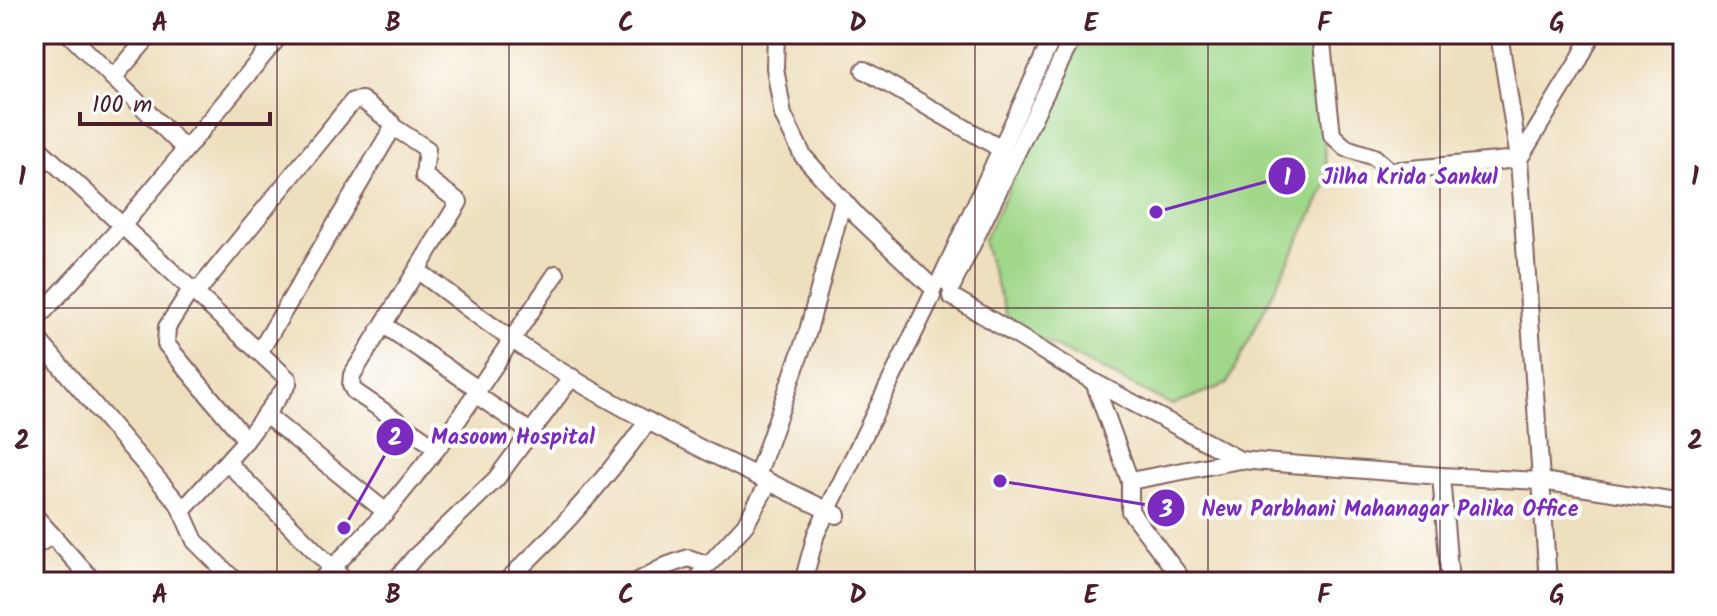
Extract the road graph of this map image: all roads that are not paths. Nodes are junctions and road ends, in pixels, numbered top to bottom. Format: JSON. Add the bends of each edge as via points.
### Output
{"nodes":[{"id":1,"x":69,"y":34,"type":"edge"},
{"id":2,"x":151,"y":34,"type":"edge"},
{"id":3,"x":281,"y":34,"type":"edge"},
{"id":4,"x":776,"y":34,"type":"edge"},
{"id":5,"x":1054,"y":34,"type":"edge"},
{"id":6,"x":1074,"y":34,"type":"edge"},
{"id":7,"x":1321,"y":34,"type":"edge"},
{"id":8,"x":1499,"y":34,"type":"edge"},
{"id":9,"x":1592,"y":34,"type":"edge"},
{"id":10,"x":864,"y":70,"type":"dead end"},
{"id":11,"x":113,"y":78,"type":"junction"},
{"id":12,"x":392,"y":126,"type":"junction"},
{"id":13,"x":34,"y":144,"type":"edge"},
{"id":14,"x":185,"y":149,"type":"junction"},
{"id":15,"x":1001,"y":149,"type":"junction"},
{"id":16,"x":1519,"y":159,"type":"junction"},
{"id":17,"x":843,"y":200,"type":"junction"},
{"id":18,"x":123,"y":225,"type":"junction"},
{"id":19,"x":418,"y":271,"type":"junction"},
{"id":20,"x":556,"y":274,"type":"dead end"},
{"id":21,"x":194,"y":290,"type":"junction"},
{"id":22,"x":941,"y":292,"type":"junction"},
{"id":23,"x":34,"y":322,"type":"edge"},
{"id":24,"x":384,"y":325,"type":"junction"},
{"id":25,"x":34,"y":335,"type":"edge"},
{"id":26,"x":512,"y":340,"type":"junction"},
{"id":27,"x":260,"y":351,"type":"junction"},
{"id":28,"x":572,"y":377,"type":"junction"},
{"id":29,"x":1094,"y":382,"type":"junction"},
{"id":30,"x":477,"y":392,"type":"junction"},
{"id":31,"x":266,"y":415,"type":"junction"},
{"id":32,"x":648,"y":421,"type":"junction"},
{"id":33,"x":532,"y":433,"type":"junction"},
{"id":34,"x":246,"y":440,"type":"junction"},
{"id":35,"x":437,"y":448,"type":"junction"},
{"id":36,"x":1240,"y":460,"type":"junction"},
{"id":37,"x":227,"y":462,"type":"junction"},
{"id":38,"x":1441,"y":476,"type":"junction"},
{"id":39,"x":763,"y":479,"type":"junction"},
{"id":40,"x":1130,"y":481,"type":"junction"},
{"id":41,"x":1542,"y":481,"type":"junction"},
{"id":42,"x":1683,"y":503,"type":"edge"},
{"id":43,"x":183,"y":510,"type":"junction"},
{"id":44,"x":386,"y":512,"type":"junction"},
{"id":45,"x":832,"y":512,"type":"junction"},
{"id":46,"x":34,"y":515,"type":"edge"},
{"id":47,"x":52,"y":535,"type":"junction"},
{"id":48,"x":34,"y":547,"type":"edge"},
{"id":49,"x":706,"y":564,"type":"junction"},
{"id":50,"x":332,"y":568,"type":"junction"},
{"id":51,"x":94,"y":582,"type":"edge"},
{"id":52,"x":236,"y":582,"type":"edge"},
{"id":53,"x":319,"y":582,"type":"edge"},
{"id":54,"x":346,"y":582,"type":"edge"},
{"id":55,"x":394,"y":582,"type":"edge"},
{"id":56,"x":505,"y":582,"type":"edge"},
{"id":57,"x":636,"y":582,"type":"edge"},
{"id":58,"x":697,"y":582,"type":"edge"},
{"id":59,"x":803,"y":582,"type":"edge"},
{"id":60,"x":1184,"y":582,"type":"edge"},
{"id":61,"x":1450,"y":582,"type":"edge"},
{"id":62,"x":1548,"y":582,"type":"edge"}],
"edges":[{"from":1,"to":11,"type":"street"},
{"from":2,"to":11,"type":"street"},
{"from":3,"to":14,"type":"street"},
{"from":4,"to":17,"type":"street","via":[[775,68],[790,135]]},
{"from":5,"to":15,"type":"street"},
{"from":6,"to":22,"type":"street"},
{"from":7,"to":16,"type":"street","via":[[1330,129],[1346,148],[1374,157],[1390,171]]},
{"from":8,"to":16,"type":"street"},
{"from":9,"to":16,"type":"street"},
{"from":10,"to":15,"type":"street"},
{"from":11,"to":14,"type":"street"},
{"from":12,"to":19,"type":"street","via":[[427,149],[424,176],[459,202]]},
{"from":12,"to":21,"type":"street","via":[[362,100],[353,101]]},
{"from":12,"to":27,"type":"street"},
{"from":13,"to":18,"type":"street"},
{"from":14,"to":18,"type":"street"},
{"from":15,"to":22,"type":"street"},
{"from":16,"to":41,"type":"street"},
{"from":17,"to":22,"type":"street"},
{"from":17,"to":39,"type":"street"},
{"from":18,"to":21,"type":"street"},
{"from":18,"to":23,"type":"street"},
{"from":19,"to":24,"type":"street"},
{"from":19,"to":26,"type":"street"},
{"from":20,"to":26,"type":"street"},
{"from":21,"to":27,"type":"street"},
{"from":21,"to":34,"type":"street","via":[[167,327],[166,344]]},
{"from":22,"to":29,"type":"street"},
{"from":22,"to":45,"type":"street"},
{"from":24,"to":30,"type":"street"},
{"from":24,"to":35,"type":"street","via":[[351,385]]},
{"from":25,"to":43,"type":"street"},
{"from":26,"to":28,"type":"street"},
{"from":26,"to":30,"type":"street"},
{"from":27,"to":31,"type":"street","via":[[288,379]]},
{"from":28,"to":32,"type":"street"},
{"from":28,"to":33,"type":"street"},
{"from":29,"to":36,"type":"street"},
{"from":29,"to":40,"type":"street"},
{"from":30,"to":33,"type":"street"},
{"from":30,"to":35,"type":"street"},
{"from":31,"to":34,"type":"street"},
{"from":31,"to":44,"type":"street"},
{"from":32,"to":39,"type":"street"},
{"from":32,"to":56,"type":"street","via":[[577,511]]},
{"from":33,"to":55,"type":"street","via":[[496,479]]},
{"from":34,"to":37,"type":"street"},
{"from":35,"to":44,"type":"street"},
{"from":36,"to":38,"type":"street"},
{"from":36,"to":40,"type":"street"},
{"from":37,"to":43,"type":"street"},
{"from":37,"to":50,"type":"street"},
{"from":38,"to":41,"type":"street"},
{"from":38,"to":61,"type":"street"},
{"from":39,"to":45,"type":"street"},
{"from":39,"to":49,"type":"street","via":[[745,525]]},
{"from":40,"to":60,"type":"street","via":[[1130,511]]},
{"from":41,"to":42,"type":"street"},
{"from":41,"to":62,"type":"street"},
{"from":43,"to":52,"type":"street","via":[[195,541]]},
{"from":44,"to":50,"type":"street"},
{"from":45,"to":59,"type":"street"},
{"from":46,"to":47,"type":"street"},
{"from":47,"to":48,"type":"street"},
{"from":47,"to":51,"type":"street"},
{"from":49,"to":57,"type":"street","via":[[688,558]]},
{"from":49,"to":58,"type":"street"},
{"from":50,"to":53,"type":"street"},
{"from":50,"to":54,"type":"street"}]}
